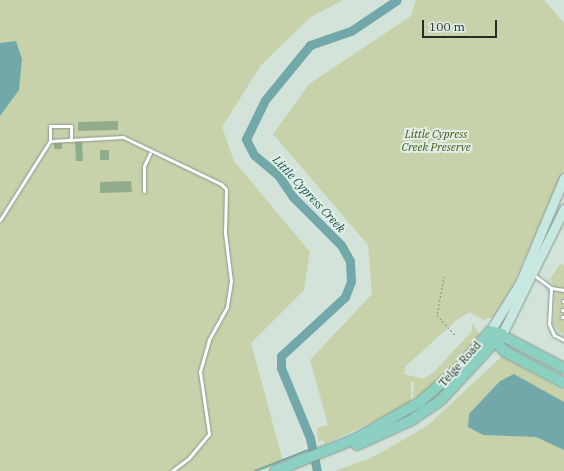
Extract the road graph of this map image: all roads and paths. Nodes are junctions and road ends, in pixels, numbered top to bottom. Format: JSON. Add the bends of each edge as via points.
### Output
{"nodes":[{"id":1,"x":71,"y":140,"type":"junction"},
{"id":2,"x":50,"y":141,"type":"junction"},
{"id":3,"x":150,"y":153,"type":"junction"},
{"id":4,"x":564,"y":178,"type":"edge"},
{"id":5,"x":144,"y":191,"type":"dead end"},
{"id":6,"x":564,"y":208,"type":"edge"},
{"id":7,"x":0,"y":220,"type":"edge"},
{"id":8,"x":534,"y":275,"type":"junction"},
{"id":9,"x":444,"y":276,"type":"dead end"},
{"id":10,"x":551,"y":288,"type":"junction"},
{"id":11,"x":564,"y":290,"type":"edge"},
{"id":12,"x":550,"y":309,"type":"junction"},
{"id":13,"x":554,"y":310,"type":"dead end"},
{"id":14,"x":550,"y":316,"type":"junction"},
{"id":15,"x":554,"y":316,"type":"dead end"},
{"id":16,"x":490,"y":331,"type":"junction"},
{"id":17,"x":455,"y":334,"type":"dead end"},
{"id":18,"x":502,"y":334,"type":"junction"},
{"id":19,"x":564,"y":340,"type":"edge"},
{"id":20,"x":494,"y":343,"type":"junction"},
{"id":21,"x":564,"y":367,"type":"edge"},
{"id":22,"x":564,"y":383,"type":"edge"},
{"id":23,"x":325,"y":455,"type":"junction"},
{"id":24,"x":308,"y":462,"type":"junction"},
{"id":25,"x":172,"y":471,"type":"edge"},
{"id":26,"x":276,"y":471,"type":"edge"},
{"id":27,"x":292,"y":471,"type":"edge"}],
"edges":[{"from":1,"to":2,"type":"lane"},
{"from":1,"to":2,"type":"lane","via":[[70,126],[50,126]]},
{"from":1,"to":3,"type":"lane","via":[[123,137]]},
{"from":2,"to":7,"type":"lane"},
{"from":3,"to":5,"type":"lane","via":[[146,161]]},
{"from":3,"to":25,"type":"lane","via":[[221,184],[226,196],[225,233],[231,281],[227,307],[209,340],[200,372],[209,434],[189,458]]},
{"from":4,"to":16,"type":"main road","name":"Telge Road","via":[[520,283]]},
{"from":6,"to":8,"type":"main road","name":"Telge Road"},
{"from":8,"to":10,"type":"lane"},
{"from":8,"to":18,"type":"main road","name":"Telge Road"},
{"from":9,"to":17,"type":"path","via":[[437,315]]},
{"from":10,"to":11,"type":"lane"},
{"from":10,"to":12,"type":"lane"},
{"from":12,"to":13,"type":"lane"},
{"from":12,"to":14,"type":"lane"},
{"from":14,"to":15,"type":"lane"},
{"from":14,"to":19,"type":"lane","via":[[554,335]]},
{"from":16,"to":18,"type":"main road"},
{"from":16,"to":20,"type":"main road"},
{"from":16,"to":23,"type":"main road","name":"Telge Road","via":[[460,367],[420,402]]},
{"from":18,"to":20,"type":"main road","name":"Telge Road"},
{"from":18,"to":21,"type":"main road"},
{"from":20,"to":22,"type":"main road"},
{"from":20,"to":23,"type":"main road","name":"Telge Road","via":[[454,388],[428,410],[410,421]]},
{"from":23,"to":24,"type":"main road","name":"Telge Road"},
{"from":24,"to":26,"type":"main road","name":"Telge Road"},
{"from":24,"to":27,"type":"main road","name":"Telge Road"}]}
